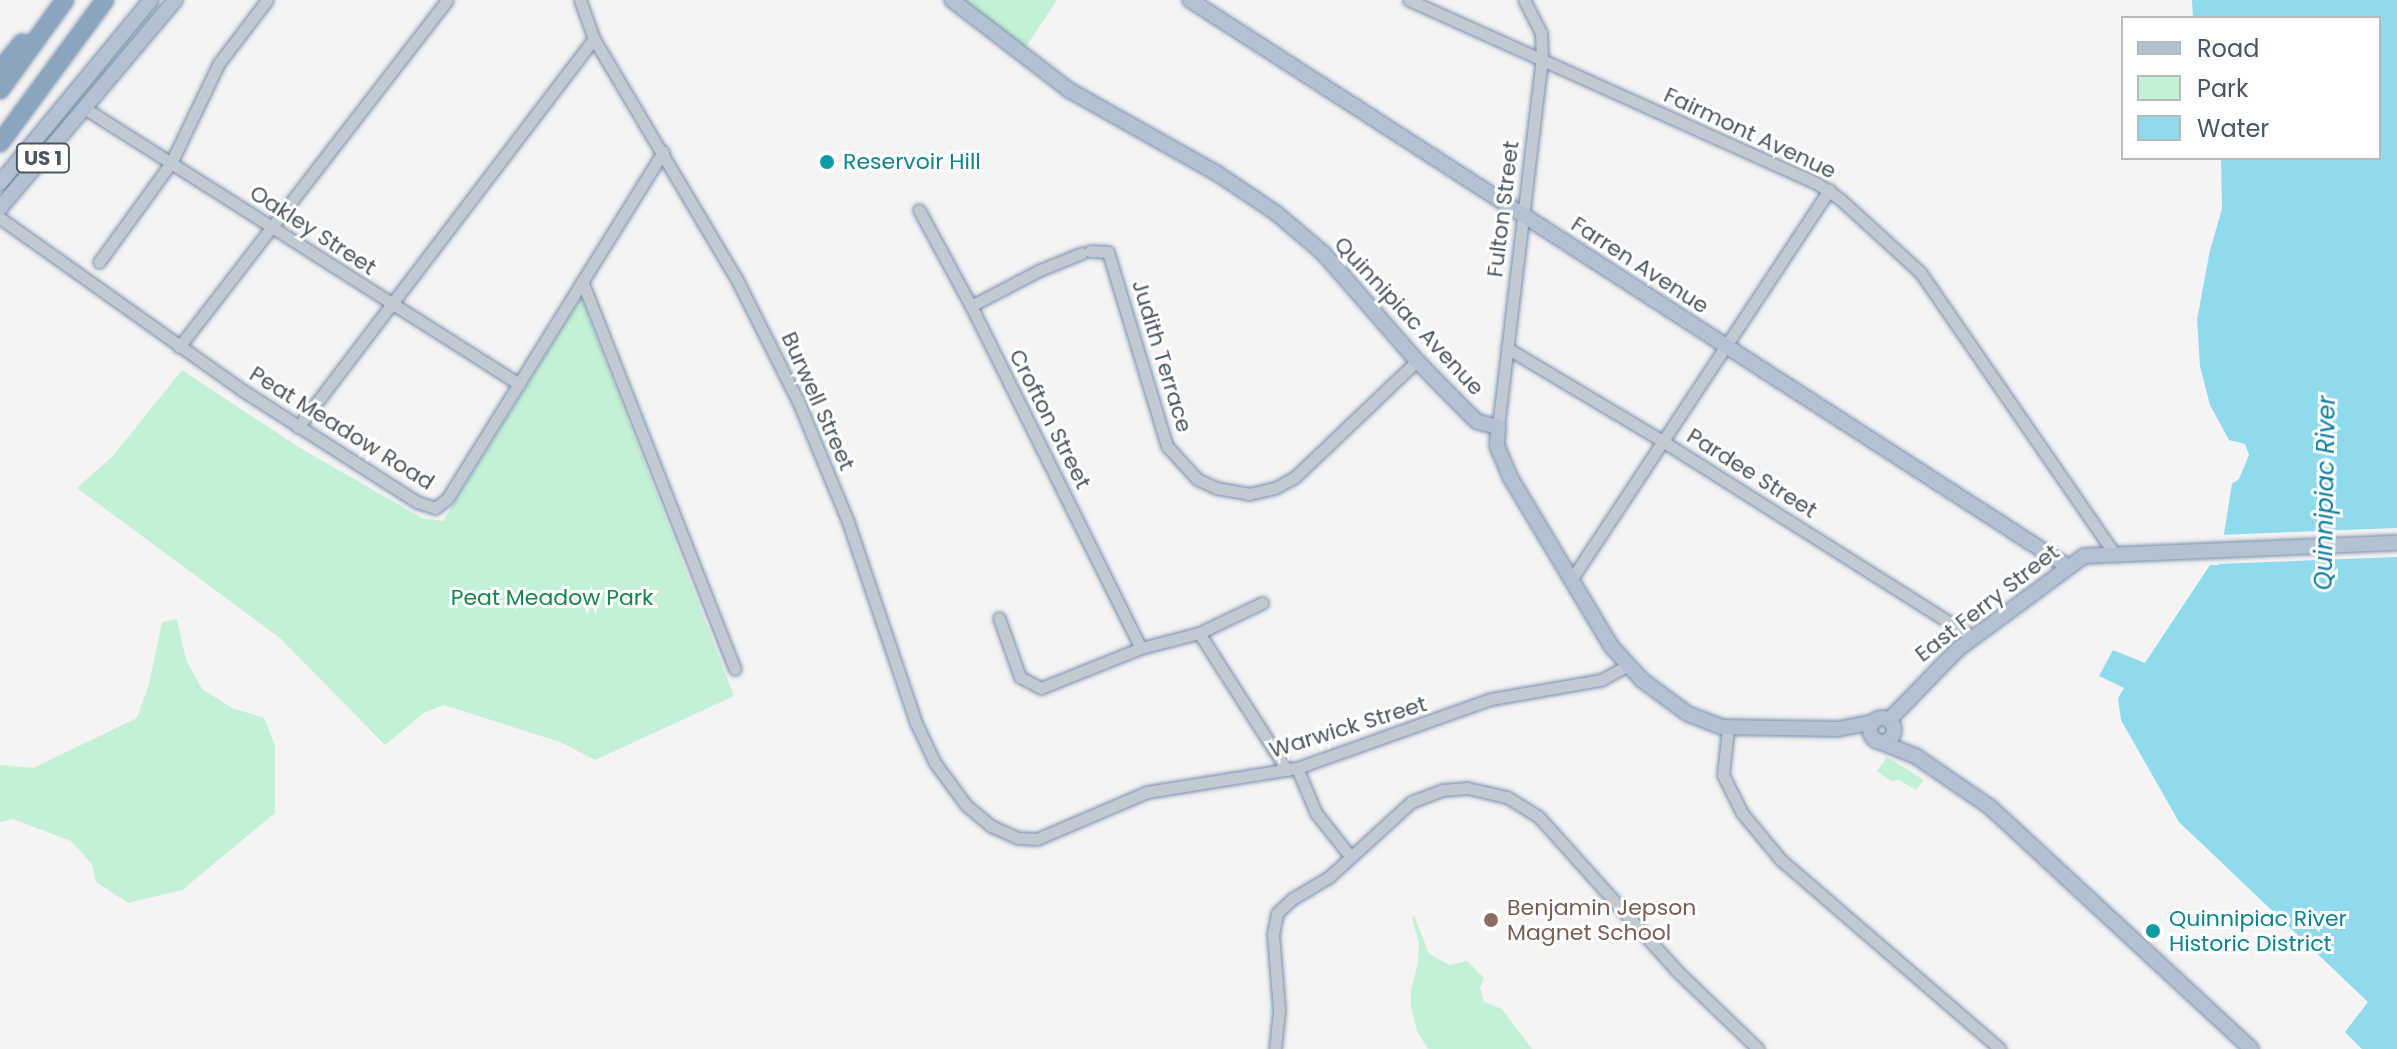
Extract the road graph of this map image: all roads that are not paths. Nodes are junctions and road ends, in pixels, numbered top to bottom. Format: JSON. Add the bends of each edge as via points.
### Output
{"nodes":[{"id":1,"x":63,"y":0,"type":"edge"},
{"id":2,"x":105,"y":0,"type":"edge"},
{"id":3,"x":151,"y":0,"type":"edge"},
{"id":4,"x":175,"y":0,"type":"edge"},
{"id":5,"x":267,"y":0,"type":"edge"},
{"id":6,"x":447,"y":0,"type":"edge"},
{"id":7,"x":580,"y":0,"type":"edge"},
{"id":8,"x":952,"y":0,"type":"edge"},
{"id":9,"x":1190,"y":0,"type":"edge"},
{"id":10,"x":1409,"y":0,"type":"edge"},
{"id":11,"x":1524,"y":0,"type":"edge"},
{"id":12,"x":594,"y":39,"type":"junction"},
{"id":13,"x":1542,"y":59,"type":"junction"},
{"id":14,"x":0,"y":70,"type":"edge"},
{"id":15,"x":0,"y":90,"type":"edge"},
{"id":16,"x":36,"y":95,"type":"junction"},
{"id":17,"x":86,"y":109,"type":"junction"},
{"id":18,"x":0,"y":143,"type":"edge"},
{"id":19,"x":0,"y":150,"type":"edge"},
{"id":20,"x":663,"y":152,"type":"junction"},
{"id":21,"x":171,"y":163,"type":"junction"},
{"id":22,"x":0,"y":183,"type":"edge"},
{"id":23,"x":1829,"y":190,"type":"junction"},
{"id":24,"x":0,"y":208,"type":"edge"},
{"id":25,"x":919,"y":210,"type":"dead end"},
{"id":26,"x":1523,"y":216,"type":"junction"},
{"id":27,"x":0,"y":218,"type":"edge"},
{"id":28,"x":271,"y":228,"type":"junction"},
{"id":29,"x":99,"y":262,"type":"dead end"},
{"id":30,"x":582,"y":281,"type":"junction"},
{"id":31,"x":391,"y":303,"type":"junction"},
{"id":32,"x":971,"y":306,"type":"junction"},
{"id":33,"x":179,"y":347,"type":"junction"},
{"id":34,"x":1726,"y":347,"type":"junction"},
{"id":35,"x":1507,"y":348,"type":"junction"},
{"id":36,"x":1417,"y":361,"type":"junction"},
{"id":37,"x":519,"y":384,"type":"junction"},
{"id":38,"x":298,"y":427,"type":"junction"},
{"id":39,"x":1498,"y":427,"type":"junction"},
{"id":40,"x":1664,"y":442,"type":"junction"},
{"id":41,"x":2397,"y":543,"type":"edge"},
{"id":42,"x":2113,"y":552,"type":"junction"},
{"id":43,"x":2067,"y":566,"type":"junction"},
{"id":44,"x":1571,"y":580,"type":"junction"},
{"id":45,"x":1262,"y":603,"type":"dead end"},
{"id":46,"x":999,"y":618,"type":"dead end"},
{"id":47,"x":1199,"y":633,"type":"junction"},
{"id":48,"x":1973,"y":637,"type":"junction"},
{"id":49,"x":1141,"y":648,"type":"junction"},
{"id":50,"x":1626,"y":666,"type":"junction"},
{"id":51,"x":735,"y":669,"type":"dead end"},
{"id":52,"x":1873,"y":722,"type":"junction"},
{"id":53,"x":1892,"y":725,"type":"junction"},
{"id":54,"x":1728,"y":728,"type":"junction"},
{"id":55,"x":1838,"y":729,"type":"junction"},
{"id":56,"x":1878,"y":741,"type":"junction"},
{"id":57,"x":1917,"y":757,"type":"junction"},
{"id":58,"x":1292,"y":769,"type":"junction"},
{"id":59,"x":991,"y":826,"type":"joint"},
{"id":60,"x":1350,"y":856,"type":"junction"},
{"id":61,"x":1275,"y":1049,"type":"edge"},
{"id":62,"x":1758,"y":1049,"type":"edge"},
{"id":63,"x":2000,"y":1049,"type":"edge"},
{"id":64,"x":2251,"y":1049,"type":"edge"}],
"edges":[{"from":1,"to":14,"type":"highway"},
{"from":1,"to":15,"type":"highway"},
{"from":2,"to":16,"type":"highway"},
{"from":3,"to":22,"type":"main road"},
{"from":4,"to":17,"type":"main road","number":"US 1"},
{"from":5,"to":21,"type":"street","via":[[219,63]]},
{"from":6,"to":28,"type":"street"},
{"from":7,"to":12,"type":"street","name":"Burwell Street"},
{"from":8,"to":36,"type":"main road","name":"Quinnipiac Avenue","via":[[1069,90],[1276,213],[1323,253]]},
{"from":9,"to":26,"type":"main road","name":"Farren Avenue"},
{"from":10,"to":13,"type":"street","name":"Fairmont Avenue"},
{"from":11,"to":13,"type":"street","name":"Fulton Street","via":[[1541,33]]},
{"from":12,"to":20,"type":"street","name":"Burwell Street"},
{"from":12,"to":31,"type":"street"},
{"from":13,"to":23,"type":"street","name":"Fairmont Avenue"},
{"from":13,"to":26,"type":"street","name":"Fulton Street"},
{"from":16,"to":18,"type":"highway"},
{"from":16,"to":19,"type":"highway"},
{"from":17,"to":21,"type":"street","name":"Oakley Street"},
{"from":17,"to":24,"type":"main road","number":"US 1"},
{"from":20,"to":30,"type":"street","name":"Peat Meadow Road"},
{"from":20,"to":59,"type":"street","name":"Burwell Street","via":[[769,337],[818,446],[935,763],[966,805]]},
{"from":21,"to":28,"type":"street","name":"Oakley Street"},
{"from":21,"to":29,"type":"street"},
{"from":23,"to":34,"type":"street"},
{"from":23,"to":42,"type":"street","name":"Fairmont Avenue","via":[[1920,272]]},
{"from":25,"to":32,"type":"street","name":"Crofton Street"},
{"from":26,"to":34,"type":"main road","name":"Farren Avenue"},
{"from":26,"to":35,"type":"street","name":"Fulton Street"},
{"from":27,"to":33,"type":"street","name":"Peat Meadow Road"},
{"from":28,"to":31,"type":"street","name":"Oakley Street"},
{"from":28,"to":33,"type":"street"},
{"from":30,"to":37,"type":"street","name":"Peat Meadow Road"},
{"from":30,"to":51,"type":"street"},
{"from":31,"to":37,"type":"street","name":"Oakley Street"},
{"from":31,"to":38,"type":"street"},
{"from":32,"to":36,"type":"street","name":"Judith Terrace","via":[[1040,270],[1086,252],[1108,252],[1167,446],[1197,479],[1249,494],[1295,477]]},
{"from":32,"to":49,"type":"street","name":"Crofton Street"},
{"from":33,"to":38,"type":"street","name":"Peat Meadow Road"},
{"from":34,"to":40,"type":"street"},
{"from":34,"to":43,"type":"main road","name":"Farren Avenue"},
{"from":35,"to":39,"type":"street","name":"Fulton Street"},
{"from":35,"to":40,"type":"street","name":"Pardee Street"},
{"from":36,"to":39,"type":"main road","name":"Quinnipiac Avenue","via":[[1478,422]]},
{"from":37,"to":38,"type":"street","name":"Peat Meadow Road","via":[[447,499],[435,508]]},
{"from":39,"to":44,"type":"main road","via":[[1497,446],[1510,477]]},
{"from":40,"to":44,"type":"street"},
{"from":40,"to":48,"type":"street","name":"Pardee Street"},
{"from":41,"to":42,"type":"main road","name":"East Ferry Street"},
{"from":42,"to":43,"type":"main road","name":"East Ferry Street","via":[[2084,556]]},
{"from":43,"to":48,"type":"main road","name":"East Ferry Street"},
{"from":44,"to":50,"type":"main road"},
{"from":45,"to":47,"type":"street"},
{"from":46,"to":49,"type":"street","via":[[1020,677],[1041,688]]},
{"from":47,"to":49,"type":"street"},
{"from":47,"to":58,"type":"street"},
{"from":48,"to":53,"type":"main road","name":"East Ferry Street","via":[[1927,677]]},
{"from":50,"to":54,"type":"main road","via":[[1688,714]]},
{"from":50,"to":58,"type":"street","name":"Warwick Street","via":[[1601,680],[1491,699]]},
{"from":52,"to":53,"type":"main road","via":[[1882,718]]},
{"from":52,"to":55,"type":"main road"},
{"from":52,"to":56,"type":"main road","via":[[1870,731]]},
{"from":53,"to":56,"type":"main road","via":[[1891,738]]},
{"from":53,"to":57,"type":"main road"},
{"from":54,"to":55,"type":"main road"},
{"from":54,"to":63,"type":"street","via":[[1723,775],[1742,813],[1781,860]]},
{"from":55,"to":56,"type":"main road"},
{"from":56,"to":57,"type":"main road"},
{"from":57,"to":64,"type":"main road","via":[[1990,807]]},
{"from":58,"to":59,"type":"street","name":"Warwick Street","via":[[1147,792],[1037,839],[1018,838]]},
{"from":58,"to":60,"type":"street","via":[[1316,813]]},
{"from":60,"to":61,"type":"street","via":[[1277,913]]},
{"from":60,"to":62,"type":"street","via":[[1398,811],[1425,796],[1467,788],[1507,797],[1549,827],[1676,970]]}]}
